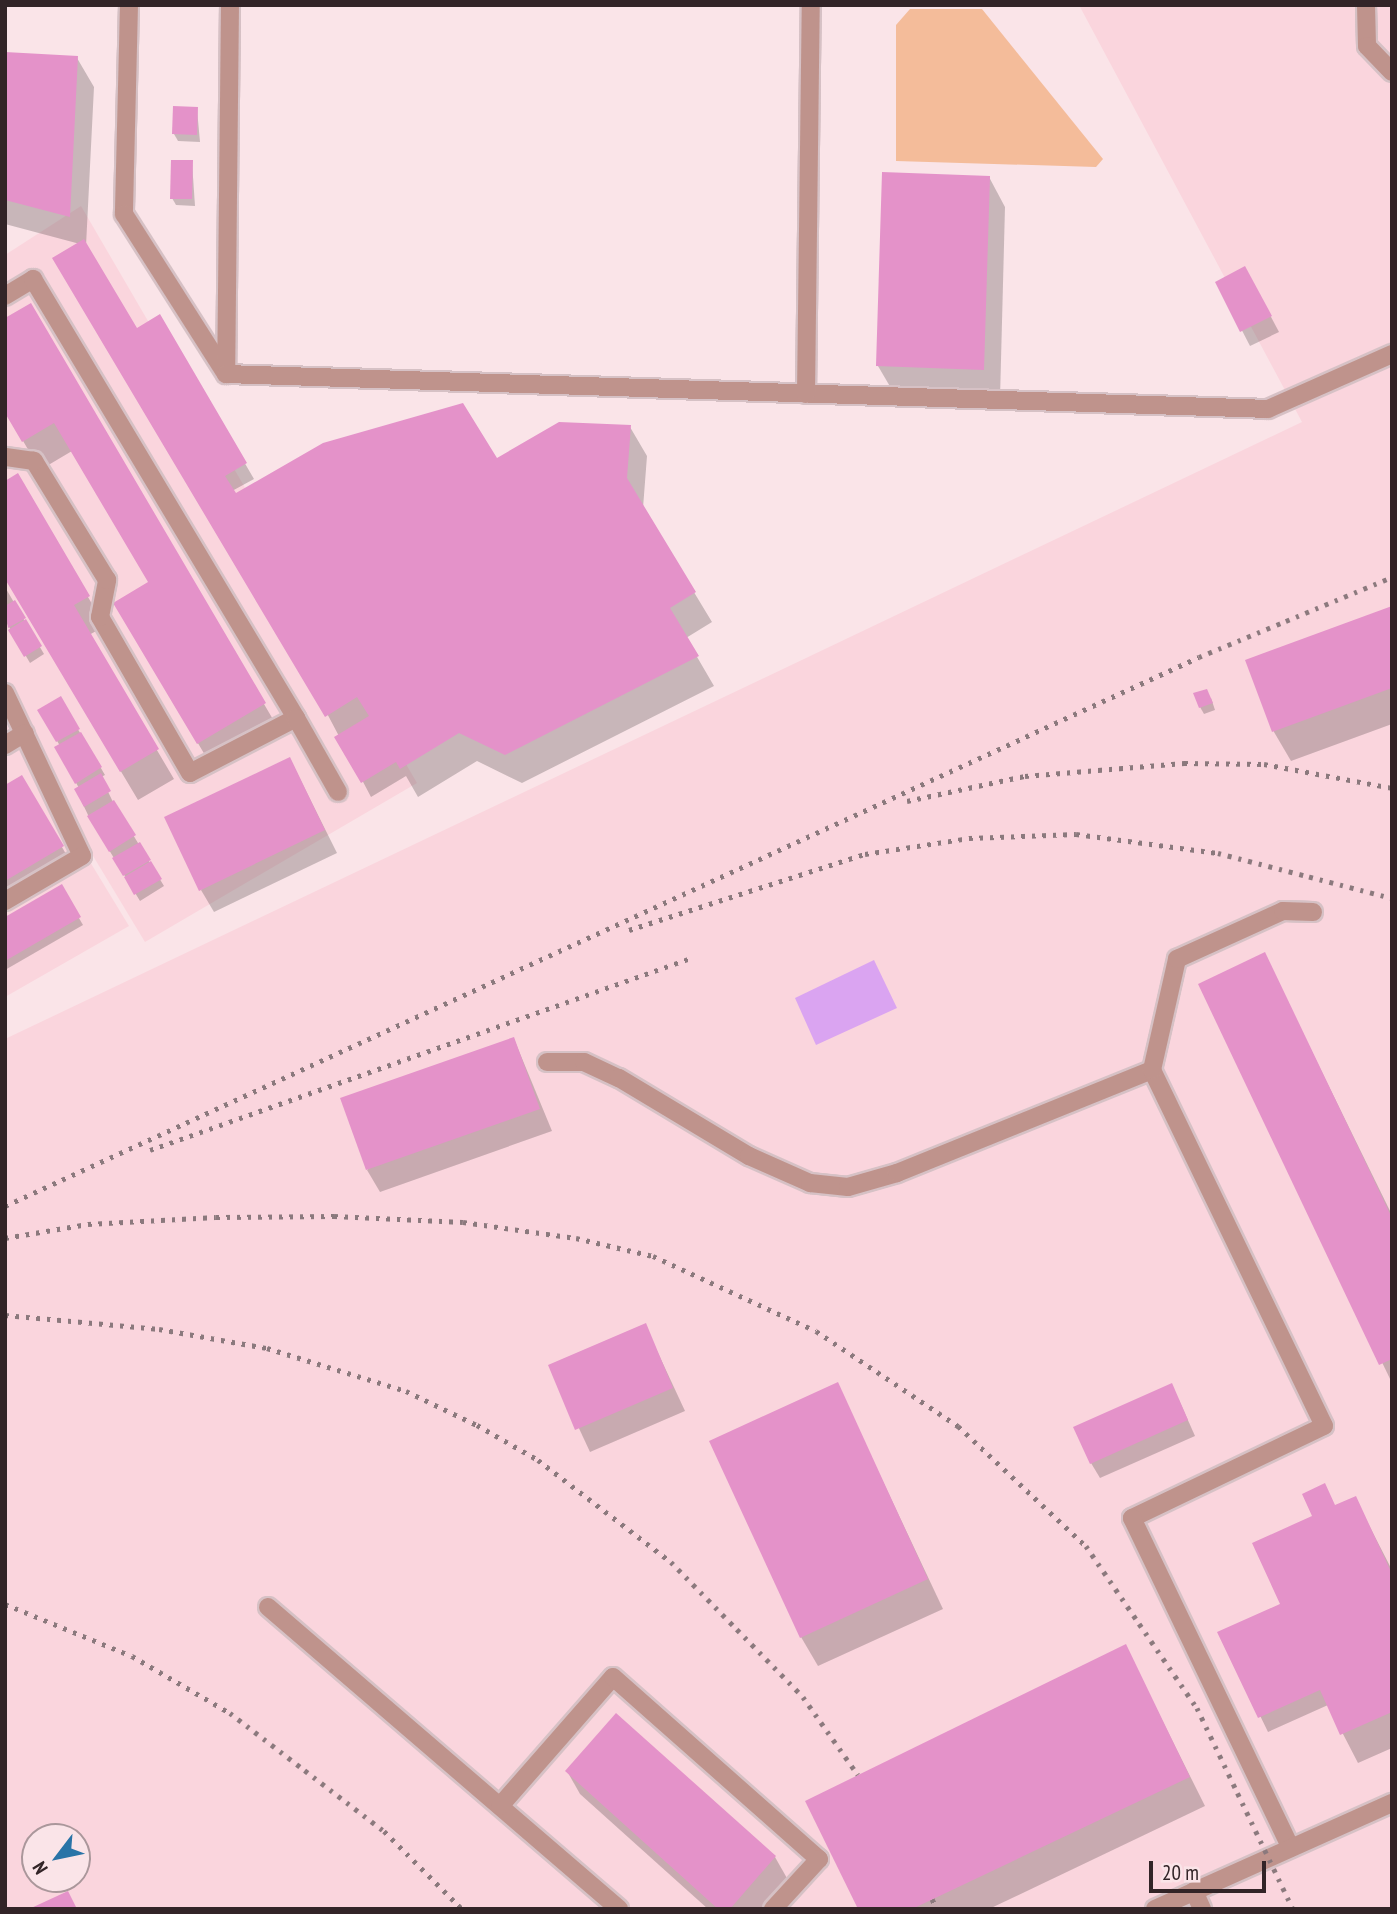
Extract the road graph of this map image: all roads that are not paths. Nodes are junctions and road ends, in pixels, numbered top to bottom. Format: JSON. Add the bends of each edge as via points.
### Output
{"nodes":[{"id":1,"x":129,"y":5,"type":"edge"},
{"id":2,"x":230,"y":5,"type":"edge"},
{"id":3,"x":811,"y":5,"type":"edge"},
{"id":4,"x":1366,"y":5,"type":"edge"},
{"id":5,"x":1392,"y":72,"type":"edge"},
{"id":6,"x":5,"y":296,"type":"edge"},
{"id":7,"x":1392,"y":354,"type":"edge"},
{"id":8,"x":226,"y":374,"type":"junction"},
{"id":9,"x":806,"y":394,"type":"junction"},
{"id":10,"x":5,"y":457,"type":"edge"},
{"id":11,"x":5,"y":693,"type":"edge"},
{"id":12,"x":296,"y":718,"type":"junction"},
{"id":13,"x":24,"y":733,"type":"junction"},
{"id":14,"x":5,"y":745,"type":"edge"},
{"id":15,"x":338,"y":792,"type":"dead end"},
{"id":16,"x":5,"y":901,"type":"edge"},
{"id":17,"x":1313,"y":912,"type":"dead end"},
{"id":18,"x":547,"y":1062,"type":"dead end"},
{"id":19,"x":1152,"y":1070,"type":"junction"},
{"id":20,"x":268,"y":1607,"type":"dead end"},
{"id":21,"x":1392,"y":1803,"type":"edge"},
{"id":22,"x":500,"y":1806,"type":"junction"},
{"id":23,"x":1291,"y":1848,"type":"junction"},
{"id":24,"x":1194,"y":1891,"type":"junction"},
{"id":25,"x":619,"y":1909,"type":"edge"},
{"id":26,"x":774,"y":1909,"type":"edge"},
{"id":27,"x":1155,"y":1909,"type":"edge"},
{"id":28,"x":1202,"y":1909,"type":"edge"}],
"edges":[{"from":1,"to":8,"type":"lane","via":[[124,214]]},
{"from":2,"to":8,"type":"lane"},
{"from":3,"to":9,"type":"lane"},
{"from":4,"to":5,"type":"lane","via":[[1367,46]]},
{"from":6,"to":12,"type":"lane","via":[[33,279]]},
{"from":7,"to":9,"type":"lane","via":[[1268,409]]},
{"from":8,"to":9,"type":"lane"},
{"from":10,"to":12,"type":"lane","via":[[34,461],[107,580],[100,617],[190,773]]},
{"from":11,"to":13,"type":"lane"},
{"from":12,"to":15,"type":"lane"},
{"from":13,"to":14,"type":"lane"},
{"from":13,"to":16,"type":"lane","via":[[82,856]]},
{"from":17,"to":19,"type":"lane","via":[[1283,911],[1177,959]]},
{"from":18,"to":19,"type":"lane","via":[[584,1062],[748,1156],[810,1183],[848,1187],[897,1173]]},
{"from":19,"to":23,"type":"lane","via":[[1324,1426],[1132,1518]]},
{"from":20,"to":22,"type":"lane"},
{"from":21,"to":23,"type":"lane"},
{"from":22,"to":25,"type":"lane"},
{"from":22,"to":26,"type":"lane","via":[[613,1677],[819,1859]]},
{"from":23,"to":24,"type":"lane"},
{"from":24,"to":27,"type":"lane"},
{"from":24,"to":28,"type":"lane"}]}
